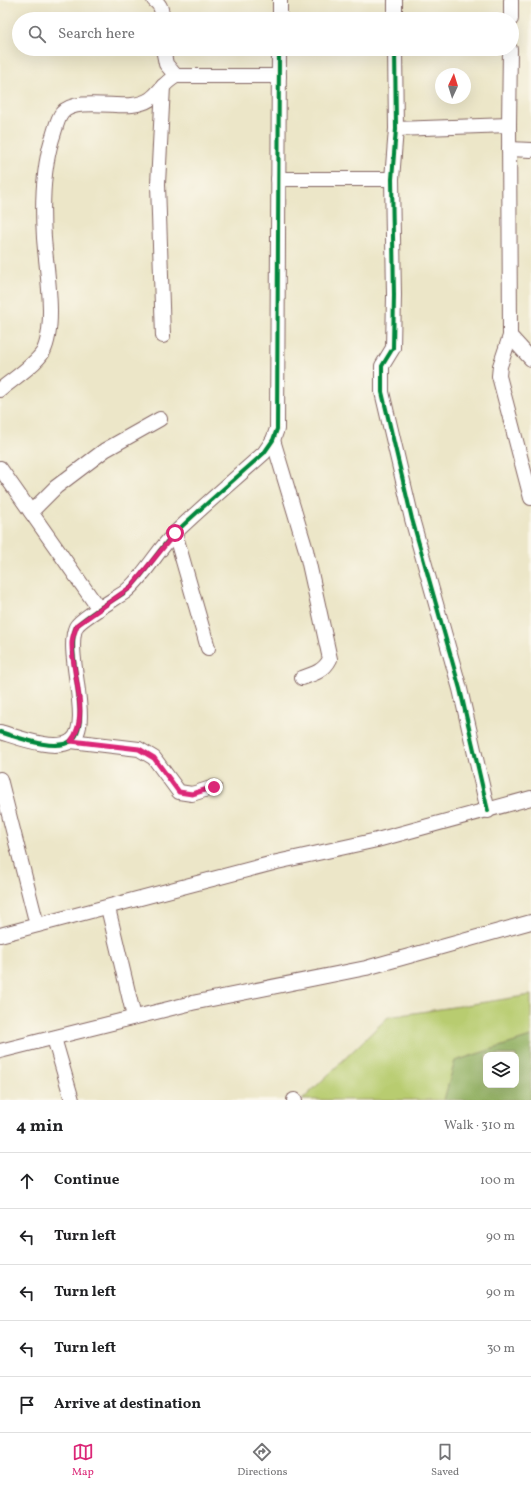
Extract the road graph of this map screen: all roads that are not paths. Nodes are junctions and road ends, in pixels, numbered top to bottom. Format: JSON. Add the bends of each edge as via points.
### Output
{"nodes":[{"id":1,"x":154,"y":0,"type":"edge"},
{"id":2,"x":280,"y":0,"type":"edge"},
{"id":3,"x":395,"y":0,"type":"edge"},
{"id":4,"x":511,"y":0,"type":"edge"},
{"id":5,"x":162,"y":12,"type":"edge"},
{"id":6,"x":280,"y":12,"type":"edge"},
{"id":7,"x":395,"y":12,"type":"edge"},
{"id":8,"x":511,"y":12,"type":"edge"},
{"id":9,"x":165,"y":56,"type":"edge"},
{"id":10,"x":279,"y":56,"type":"edge"},
{"id":11,"x":395,"y":56,"type":"edge"},
{"id":12,"x":510,"y":56,"type":"edge"},
{"id":13,"x":176,"y":76,"type":"junction"},
{"id":14,"x":279,"y":76,"type":"junction"},
{"id":15,"x":163,"y":86,"type":"junction"},
{"id":16,"x":509,"y":125,"type":"junction"},
{"id":17,"x":396,"y":129,"type":"junction"},
{"id":18,"x":509,"y":150,"type":"junction"},
{"id":19,"x":531,"y":150,"type":"edge"},
{"id":20,"x":278,"y":179,"type":"junction"},
{"id":21,"x":392,"y":179,"type":"junction"},
{"id":22,"x":163,"y":336,"type":"dead end"},
{"id":23,"x":510,"y":336,"type":"junction"},
{"id":24,"x":531,"y":359,"type":"edge"},
{"id":25,"x":0,"y":390,"type":"edge"},
{"id":26,"x":160,"y":418,"type":"dead end"},
{"id":27,"x":273,"y":440,"type":"junction"},
{"id":28,"x":0,"y":468,"type":"edge"},
{"id":29,"x":531,"y":498,"type":"edge"},
{"id":30,"x":31,"y":512,"type":"junction"},
{"id":31,"x":175,"y":533,"type":"junction"},
{"id":32,"x":99,"y":609,"type":"junction"},
{"id":33,"x":208,"y":648,"type":"dead end"},
{"id":34,"x":302,"y":678,"type":"dead end"},
{"id":35,"x":0,"y":732,"type":"edge"},
{"id":36,"x":71,"y":741,"type":"junction"},
{"id":37,"x":0,"y":779,"type":"edge"},
{"id":38,"x":214,"y":787,"type":"dead end"},
{"id":39,"x":531,"y":798,"type":"edge"},
{"id":40,"x":488,"y":811,"type":"junction"},
{"id":41,"x":108,"y":908,"type":"junction"},
{"id":42,"x":531,"y":922,"type":"edge"},
{"id":43,"x":37,"y":925,"type":"junction"},
{"id":44,"x":0,"y":934,"type":"edge"},
{"id":45,"x":134,"y":1017,"type":"junction"},
{"id":46,"x":54,"y":1038,"type":"junction"},
{"id":47,"x":0,"y":1052,"type":"edge"},
{"id":48,"x":72,"y":1100,"type":"edge"}],
"edges":[{"from":1,"to":5,"type":"street"},
{"from":2,"to":6,"type":"street"},
{"from":3,"to":7,"type":"street"},
{"from":4,"to":8,"type":"street"},
{"from":9,"to":13,"type":"street","via":[[166,64]]},
{"from":10,"to":14,"type":"street"},
{"from":11,"to":17,"type":"street"},
{"from":12,"to":16,"type":"street"},
{"from":13,"to":14,"type":"street"},
{"from":13,"to":15,"type":"street"},
{"from":14,"to":20,"type":"street"},
{"from":15,"to":22,"type":"street","via":[[158,184]]},
{"from":15,"to":25,"type":"street","via":[[147,102],[116,106],[74,105],[61,114],[47,160],[44,197],[49,302],[47,343],[34,362]]},
{"from":16,"to":17,"type":"street"},
{"from":16,"to":18,"type":"street"},
{"from":17,"to":21,"type":"street"},
{"from":18,"to":19,"type":"street"},
{"from":18,"to":23,"type":"street"},
{"from":20,"to":21,"type":"street"},
{"from":20,"to":27,"type":"street","via":[[277,429]]},
{"from":21,"to":40,"type":"street","via":[[393,348],[382,366],[382,392],[412,519],[460,689]]},
{"from":23,"to":24,"type":"street"},
{"from":23,"to":29,"type":"street","via":[[499,376]]},
{"from":26,"to":30,"type":"street","via":[[105,450],[56,487]]},
{"from":27,"to":31,"type":"street","via":[[264,453]]},
{"from":27,"to":34,"type":"street","via":[[306,550],[330,658],[326,666]]},
{"from":28,"to":30,"type":"street"},
{"from":30,"to":32,"type":"street"},
{"from":31,"to":32,"type":"street","via":[[131,587]]},
{"from":31,"to":33,"type":"street"},
{"from":32,"to":36,"type":"street","via":[[77,625],[73,635],[80,709],[77,731]]},
{"from":35,"to":36,"type":"street","via":[[33,742],[53,744]]},
{"from":36,"to":38,"type":"street","via":[[139,749],[154,758],[179,792],[192,794]]},
{"from":37,"to":43,"type":"street"},
{"from":39,"to":40,"type":"street"},
{"from":40,"to":41,"type":"street","via":[[377,840],[277,862]]},
{"from":41,"to":43,"type":"street"},
{"from":41,"to":45,"type":"street"},
{"from":42,"to":45,"type":"street","via":[[366,968],[192,1002]]},
{"from":43,"to":44,"type":"street"},
{"from":45,"to":46,"type":"street"},
{"from":46,"to":47,"type":"street"},
{"from":46,"to":48,"type":"street"}]}
